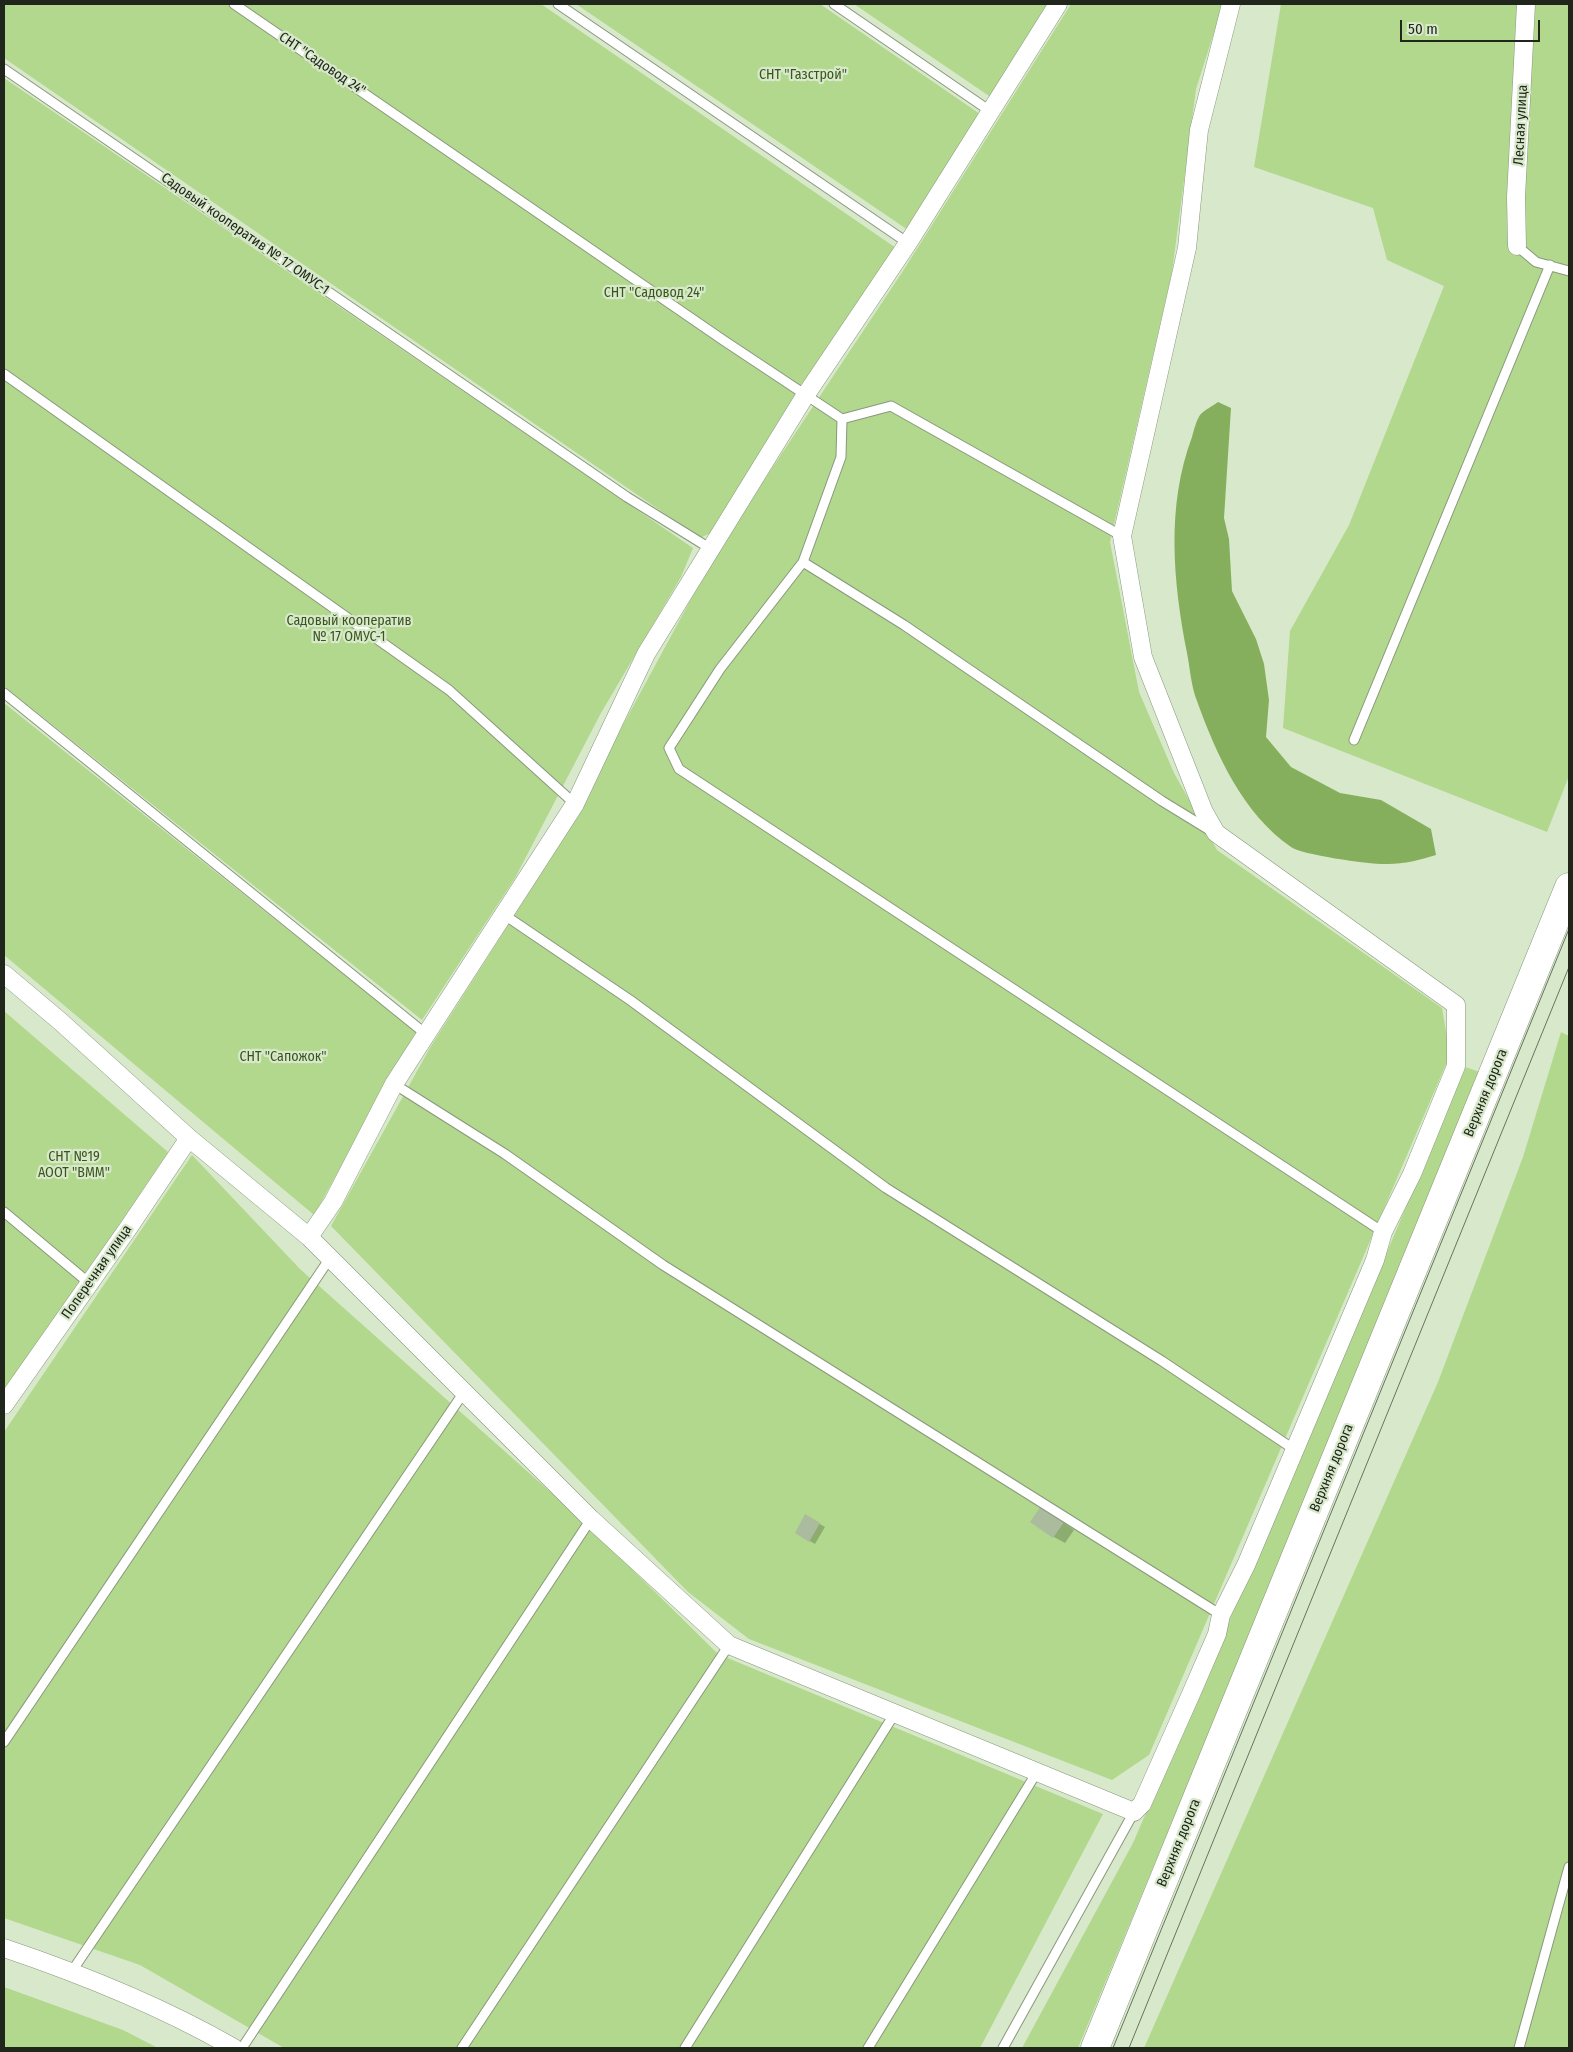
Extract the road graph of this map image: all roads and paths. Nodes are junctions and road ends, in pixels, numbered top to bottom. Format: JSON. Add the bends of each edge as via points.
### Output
{"nodes":[{"id":1,"x":234,"y":4,"type":"edge"},
{"id":2,"x":558,"y":4,"type":"edge"},
{"id":3,"x":834,"y":4,"type":"edge"},
{"id":4,"x":1058,"y":4,"type":"edge"},
{"id":5,"x":1231,"y":4,"type":"edge"},
{"id":6,"x":1526,"y":4,"type":"edge"},
{"id":7,"x":4,"y":69,"type":"edge"},
{"id":8,"x":990,"y":111,"type":"junction"},
{"id":9,"x":908,"y":243,"type":"junction"},
{"id":10,"x":1517,"y":246,"type":"joint"},
{"id":11,"x":1550,"y":265,"type":"junction"},
{"id":12,"x":1569,"y":271,"type":"edge"},
{"id":13,"x":4,"y":374,"type":"edge"},
{"id":14,"x":805,"y":396,"type":"junction"},
{"id":15,"x":842,"y":419,"type":"junction"},
{"id":16,"x":1122,"y":536,"type":"junction"},
{"id":17,"x":711,"y":549,"type":"junction"},
{"id":18,"x":802,"y":562,"type":"junction"},
{"id":19,"x":4,"y":693,"type":"edge"},
{"id":20,"x":1354,"y":740,"type":"dead end"},
{"id":21,"x":575,"y":804,"type":"junction"},
{"id":22,"x":1216,"y":833,"type":"junction"},
{"id":23,"x":1569,"y":887,"type":"edge"},
{"id":24,"x":502,"y":914,"type":"junction"},
{"id":25,"x":4,"y":974,"type":"edge"},
{"id":26,"x":427,"y":1035,"type":"junction"},
{"id":27,"x":394,"y":1084,"type":"junction"},
{"id":28,"x":188,"y":1138,"type":"junction"},
{"id":29,"x":4,"y":1212,"type":"edge"},
{"id":30,"x":1383,"y":1232,"type":"junction"},
{"id":31,"x":309,"y":1237,"type":"junction"},
{"id":32,"x":330,"y":1258,"type":"junction"},
{"id":33,"x":89,"y":1283,"type":"junction"},
{"id":34,"x":464,"y":1392,"type":"junction"},
{"id":35,"x":4,"y":1405,"type":"edge"},
{"id":36,"x":1295,"y":1450,"type":"junction"},
{"id":37,"x":591,"y":1519,"type":"junction"},
{"id":38,"x":1221,"y":1615,"type":"junction"},
{"id":39,"x":729,"y":1645,"type":"junction"},
{"id":40,"x":895,"y":1713,"type":"junction"},
{"id":41,"x":4,"y":1742,"type":"edge"},
{"id":42,"x":1037,"y":1772,"type":"junction"},
{"id":43,"x":1134,"y":1812,"type":"junction"},
{"id":44,"x":1569,"y":1867,"type":"edge"},
{"id":45,"x":4,"y":1948,"type":"edge"},
{"id":46,"x":72,"y":1971,"type":"junction"},
{"id":47,"x":234,"y":2048,"type":"edge"},
{"id":48,"x":242,"y":2048,"type":"edge"},
{"id":49,"x":462,"y":2048,"type":"edge"},
{"id":50,"x":685,"y":2048,"type":"edge"},
{"id":51,"x":868,"y":2048,"type":"edge"},
{"id":52,"x":1003,"y":2048,"type":"edge"},
{"id":53,"x":1095,"y":2048,"type":"edge"},
{"id":54,"x":1519,"y":2048,"type":"edge"}],
"edges":[{"from":1,"to":14,"type":"lane","name":"СНТ \"Садовод 24\""},
{"from":2,"to":9,"type":"lane"},
{"from":3,"to":8,"type":"lane"},
{"from":4,"to":8,"type":"street"},
{"from":5,"to":16,"type":"street","via":[[1198,130],[1187,248]]},
{"from":6,"to":10,"type":"street","name":"Лесная улица","via":[[1516,197]]},
{"from":7,"to":17,"type":"lane","name":"Садовый кооператив № 17 ОМУС-1","via":[[627,497]]},
{"from":8,"to":9,"type":"street"},
{"from":9,"to":14,"type":"street"},
{"from":10,"to":11,"type":"lane","via":[[1536,262]]},
{"from":11,"to":12,"type":"lane"},
{"from":11,"to":20,"type":"lane"},
{"from":13,"to":21,"type":"lane","via":[[449,690]]},
{"from":14,"to":15,"type":"lane","name":"СНТ \"Садовод 24\""},
{"from":14,"to":17,"type":"street"},
{"from":15,"to":16,"type":"lane","via":[[891,406]]},
{"from":15,"to":18,"type":"lane","via":[[841,457]]},
{"from":16,"to":22,"type":"street","via":[[1143,658],[1204,812]]},
{"from":17,"to":21,"type":"street","via":[[646,654]]},
{"from":18,"to":22,"type":"lane","via":[[904,625],[1162,801]]},
{"from":18,"to":30,"type":"lane","via":[[720,670],[670,748],[679,769]]},
{"from":19,"to":26,"type":"lane"},
{"from":21,"to":24,"type":"street"},
{"from":22,"to":30,"type":"street","via":[[1456,1005],[1456,1066],[1412,1174]]},
{"from":23,"to":53,"type":"main road","name":"Верхняя дорога"},
{"from":24,"to":26,"type":"street"},
{"from":24,"to":36,"type":"lane","via":[[630,1000],[886,1188],[1162,1361]]},
{"from":25,"to":28,"type":"street"},
{"from":26,"to":27,"type":"street"},
{"from":27,"to":31,"type":"street","via":[[333,1202]]},
{"from":27,"to":38,"type":"lane","via":[[504,1154],[663,1265]]},
{"from":28,"to":31,"type":"street"},
{"from":28,"to":33,"type":"street","name":"Поперечная улица"},
{"from":29,"to":33,"type":"lane"},
{"from":30,"to":36,"type":"street","via":[[1375,1260]]},
{"from":31,"to":32,"type":"street"},
{"from":32,"to":34,"type":"street"},
{"from":32,"to":41,"type":"lane"},
{"from":33,"to":35,"type":"street","name":"Поперечная улица"},
{"from":34,"to":37,"type":"street"},
{"from":34,"to":46,"type":"lane"},
{"from":36,"to":38,"type":"street"},
{"from":37,"to":39,"type":"street"},
{"from":37,"to":48,"type":"lane"},
{"from":38,"to":43,"type":"street","via":[[1217,1634],[1191,1694],[1142,1804]]},
{"from":39,"to":40,"type":"street"},
{"from":39,"to":49,"type":"lane"},
{"from":40,"to":42,"type":"street"},
{"from":40,"to":50,"type":"lane"},
{"from":42,"to":43,"type":"street"},
{"from":42,"to":51,"type":"lane"},
{"from":43,"to":52,"type":"lane"},
{"from":44,"to":54,"type":"lane"},
{"from":45,"to":46,"type":"street"},
{"from":46,"to":47,"type":"street","via":[[192,2024]]}]}
